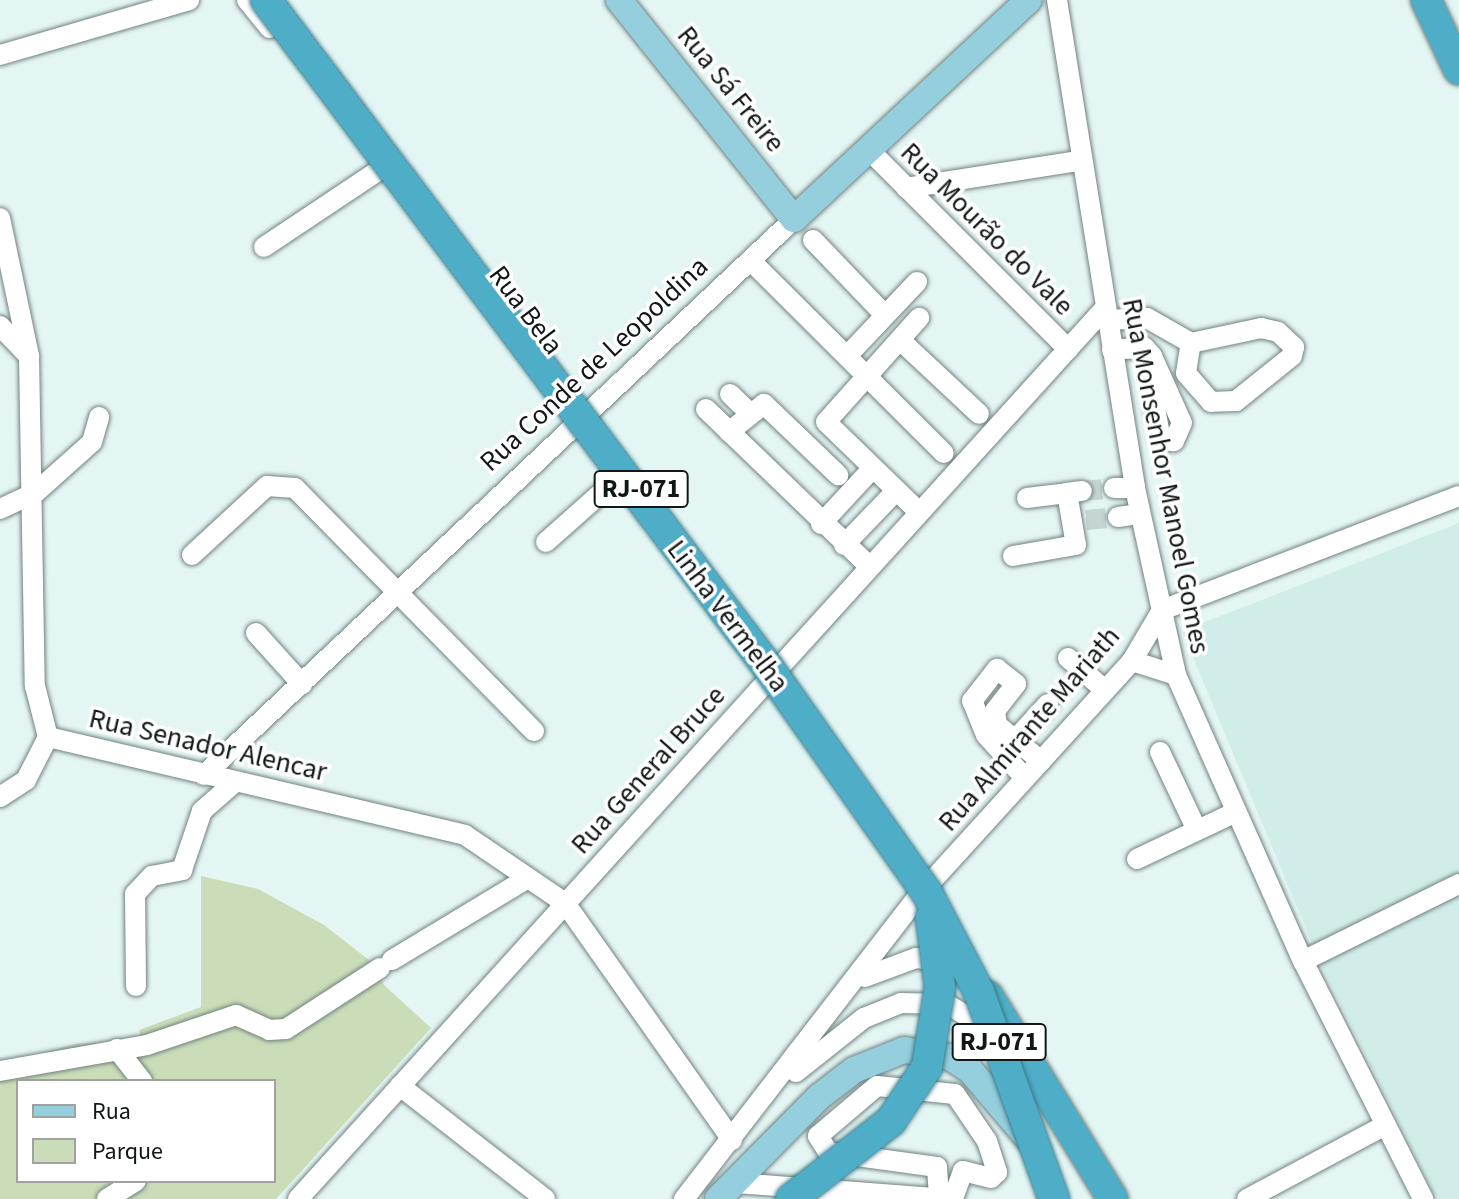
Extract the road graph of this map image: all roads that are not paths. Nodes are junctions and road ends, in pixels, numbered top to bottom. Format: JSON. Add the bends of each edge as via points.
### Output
{"nodes":[{"id":1,"x":189,"y":0,"type":"edge"},
{"id":2,"x":247,"y":0,"type":"edge"},
{"id":3,"x":266,"y":0,"type":"edge"},
{"id":4,"x":278,"y":0,"type":"edge"},
{"id":5,"x":619,"y":0,"type":"edge"},
{"id":6,"x":1029,"y":0,"type":"edge"},
{"id":7,"x":1057,"y":0,"type":"edge"},
{"id":8,"x":1426,"y":0,"type":"edge"},
{"id":9,"x":1434,"y":0,"type":"edge"},
{"id":10,"x":1445,"y":0,"type":"edge"},
{"id":11,"x":1459,"y":30,"type":"edge"},
{"id":12,"x":0,"y":55,"type":"edge"},
{"id":13,"x":1459,"y":56,"type":"edge"},
{"id":14,"x":1459,"y":70,"type":"edge"},
{"id":15,"x":868,"y":149,"type":"junction"},
{"id":16,"x":1079,"y":161,"type":"junction"},
{"id":17,"x":384,"y":167,"type":"junction"},
{"id":18,"x":906,"y":188,"type":"junction"},
{"id":19,"x":0,"y":218,"type":"edge"},
{"id":20,"x":794,"y":219,"type":"junction"},
{"id":21,"x":813,"y":240,"type":"dead end"},
{"id":22,"x":264,"y":247,"type":"dead end"},
{"id":23,"x":751,"y":261,"type":"junction"},
{"id":24,"x":917,"y":282,"type":"dead end"},
{"id":25,"x":1106,"y":314,"type":"junction"},
{"id":26,"x":885,"y":315,"type":"junction"},
{"id":27,"x":919,"y":318,"type":"dead end"},
{"id":28,"x":0,"y":326,"type":"edge"},
{"id":29,"x":900,"y":340,"type":"junction"},
{"id":30,"x":1191,"y":343,"type":"junction"},
{"id":31,"x":1068,"y":349,"type":"junction"},
{"id":32,"x":1112,"y":350,"type":"junction"},
{"id":33,"x":29,"y":356,"type":"junction"},
{"id":34,"x":847,"y":356,"type":"junction"},
{"id":35,"x":866,"y":376,"type":"junction"},
{"id":36,"x":1152,"y":392,"type":"dead end"},
{"id":37,"x":730,"y":394,"type":"dead end"},
{"id":38,"x":706,"y":409,"type":"dead end"},
{"id":39,"x":750,"y":413,"type":"junction"},
{"id":40,"x":979,"y":414,"type":"dead end"},
{"id":41,"x":99,"y":417,"type":"dead end"},
{"id":42,"x":576,"y":423,"type":"junction"},
{"id":43,"x":729,"y":432,"type":"junction"},
{"id":44,"x":944,"y":453,"type":"dead end"},
{"id":45,"x":871,"y":470,"type":"junction"},
{"id":46,"x":838,"y":475,"type":"dead end"},
{"id":47,"x":617,"y":479,"type":"junction"},
{"id":48,"x":1114,"y":488,"type":"tunnel mouth"},
{"id":49,"x":1135,"y":488,"type":"junction"},
{"id":50,"x":895,"y":492,"type":"junction"},
{"id":51,"x":35,"y":493,"type":"junction"},
{"id":52,"x":1459,"y":496,"type":"edge"},
{"id":53,"x":1027,"y":498,"type":"dead end"},
{"id":54,"x":0,"y":509,"type":"edge"},
{"id":55,"x":919,"y":512,"type":"junction"},
{"id":56,"x":1140,"y":514,"type":"junction"},
{"id":57,"x":1118,"y":517,"type":"tunnel mouth"},
{"id":58,"x":821,"y":524,"type":"junction"},
{"id":59,"x":546,"y":542,"type":"dead end"},
{"id":60,"x":844,"y":545,"type":"junction"},
{"id":61,"x":192,"y":555,"type":"dead end"},
{"id":62,"x":1013,"y":556,"type":"dead end"},
{"id":63,"x":869,"y":566,"type":"junction"},
{"id":64,"x":398,"y":595,"type":"junction"},
{"id":65,"x":1162,"y":610,"type":"junction"},
{"id":66,"x":256,"y":633,"type":"dead end"},
{"id":67,"x":1068,"y":658,"type":"dead end"},
{"id":68,"x":1132,"y":661,"type":"junction"},
{"id":69,"x":1176,"y":675,"type":"junction"},
{"id":70,"x":302,"y":684,"type":"junction"},
{"id":71,"x":764,"y":684,"type":"junction"},
{"id":72,"x":1105,"y":690,"type":"junction"},
{"id":73,"x":1048,"y":704,"type":"dead end"},
{"id":74,"x":534,"y":731,"type":"dead end"},
{"id":75,"x":48,"y":737,"type":"junction"},
{"id":76,"x":1015,"y":740,"type":"junction"},
{"id":77,"x":1160,"y":752,"type":"dead end"},
{"id":78,"x":1041,"y":761,"type":"junction"},
{"id":79,"x":204,"y":775,"type":"junction"},
{"id":80,"x":1025,"y":778,"type":"junction"},
{"id":81,"x":235,"y":782,"type":"junction"},
{"id":82,"x":0,"y":797,"type":"edge"},
{"id":83,"x":1234,"y":813,"type":"junction"},
{"id":84,"x":1196,"y":828,"type":"junction"},
{"id":85,"x":1137,"y":859,"type":"dead end"},
{"id":86,"x":528,"y":878,"type":"junction"},
{"id":87,"x":1459,"y":884,"type":"edge"},
{"id":88,"x":923,"y":893,"type":"junction"},
{"id":89,"x":565,"y":903,"type":"junction"},
{"id":90,"x":1303,"y":961,"type":"junction"},
{"id":91,"x":858,"y":981,"type":"junction"},
{"id":92,"x":136,"y":986,"type":"dead end"},
{"id":93,"x":985,"y":991,"type":"junction"},
{"id":94,"x":990,"y":1030,"type":"joint"},
{"id":95,"x":117,"y":1049,"type":"junction"},
{"id":96,"x":0,"y":1071,"type":"edge"},
{"id":97,"x":140,"y":1079,"type":"edge"},
{"id":98,"x":400,"y":1086,"type":"junction"},
{"id":99,"x":768,"y":1095,"type":"junction"},
{"id":100,"x":1384,"y":1126,"type":"junction"},
{"id":101,"x":732,"y":1140,"type":"junction"},
{"id":102,"x":133,"y":1183,"type":"edge"},
{"id":103,"x":727,"y":1191,"type":"edge"},
{"id":104,"x":794,"y":1193,"type":"edge"},
{"id":105,"x":914,"y":1196,"type":"edge"},
{"id":106,"x":947,"y":1198,"type":"edge"},
{"id":107,"x":107,"y":1199,"type":"edge"},
{"id":108,"x":298,"y":1199,"type":"edge"},
{"id":109,"x":545,"y":1199,"type":"edge"},
{"id":110,"x":684,"y":1199,"type":"edge"},
{"id":111,"x":1059,"y":1199,"type":"edge"},
{"id":112,"x":1094,"y":1199,"type":"edge"},
{"id":113,"x":1113,"y":1199,"type":"edge"},
{"id":114,"x":1123,"y":1199,"type":"edge"},
{"id":115,"x":1247,"y":1199,"type":"edge"},
{"id":116,"x":1423,"y":1199,"type":"edge"}],
"edges":[{"from":1,"to":12,"type":"street"},
{"from":2,"to":17,"type":"street","name":"Rua Bela"},
{"from":3,"to":88,"type":"highway","name":"Linha Vermelha","number":"RJ-071","bridge":true,"via":[[767,666]]},
{"from":4,"to":93,"type":"highway","name":"Linha Vermelha","number":"RJ-071","bridge":true,"via":[[932,889]]},
{"from":5,"to":20,"type":"main road","name":"Rua Sá Freire"},
{"from":6,"to":15,"type":"main road","name":"Rua Conde de Leopoldina"},
{"from":7,"to":16,"type":"street","name":"Rua Monsenhor Manoel Gomes"},
{"from":8,"to":14,"type":"highway"},
{"from":9,"to":13,"type":"main road"},
{"from":10,"to":11,"type":"highway"},
{"from":15,"to":18,"type":"street","name":"Rua Mourão do Vale"},
{"from":15,"to":20,"type":"main road","name":"Rua Conde de Leopoldina"},
{"from":16,"to":18,"type":"street"},
{"from":16,"to":25,"type":"street","name":"Rua Monsenhor Manoel Gomes"},
{"from":17,"to":22,"type":"street"},
{"from":17,"to":42,"type":"street","name":"Rua Bela"},
{"from":18,"to":31,"type":"street","name":"Rua Mourão do Vale"},
{"from":19,"to":33,"type":"street","name":"Rua Senador Alencar"},
{"from":20,"to":23,"type":"street","name":"Rua Conde de Leopoldina"},
{"from":21,"to":26,"type":"street"},
{"from":23,"to":34,"type":"street"},
{"from":23,"to":42,"type":"street","name":"Rua Conde de Leopoldina"},
{"from":24,"to":26,"type":"street"},
{"from":25,"to":30,"type":"street","via":[[1147,318]]},
{"from":25,"to":31,"type":"street","name":"Rua General Bruce"},
{"from":25,"to":32,"type":"street","name":"Rua Monsenhor Manoel Gomes"},
{"from":26,"to":34,"type":"street"},
{"from":27,"to":29,"type":"street"},
{"from":28,"to":33,"type":"street"},
{"from":29,"to":35,"type":"street"},
{"from":29,"to":40,"type":"street"},
{"from":30,"to":30,"type":"street","via":[[1261,328],[1278,332],[1295,353],[1225,405],[1211,402],[1186,373]]},
{"from":31,"to":55,"type":"street","name":"Rua General Bruce"},
{"from":32,"to":36,"type":"street","via":[[1144,347],[1152,356],[1182,423],[1174,441],[1161,440]]},
{"from":32,"to":49,"type":"street","name":"Rua Monsenhor Manoel Gomes"},
{"from":33,"to":51,"type":"street","name":"Rua Senador Alencar"},
{"from":34,"to":35,"type":"street"},
{"from":35,"to":44,"type":"street"},
{"from":35,"to":45,"type":"street","via":[[826,422]]},
{"from":37,"to":39,"type":"street"},
{"from":38,"to":43,"type":"street"},
{"from":39,"to":43,"type":"street"},
{"from":39,"to":46,"type":"street","via":[[764,404]]},
{"from":41,"to":51,"type":"street","via":[[92,442]]},
{"from":42,"to":47,"type":"street","name":"Rua Bela"},
{"from":42,"to":64,"type":"street","name":"Rua Conde de Leopoldina"},
{"from":43,"to":58,"type":"street"},
{"from":45,"to":50,"type":"street"},
{"from":45,"to":58,"type":"street"},
{"from":47,"to":59,"type":"street"},
{"from":47,"to":71,"type":"street","name":"Rua Bela"},
{"from":48,"to":49,"type":"street"},
{"from":49,"to":56,"type":"street","name":"Rua Monsenhor Manoel Gomes"},
{"from":50,"to":55,"type":"street"},
{"from":50,"to":60,"type":"street"},
{"from":51,"to":54,"type":"street"},
{"from":51,"to":75,"type":"street","name":"Rua Senador Alencar","via":[[35,686]]},
{"from":52,"to":65,"type":"street"},
{"from":53,"to":62,"type":"street","via":[[1074,492],[1080,521],[1076,545]]},
{"from":55,"to":63,"type":"street","name":"Rua General Bruce"},
{"from":56,"to":57,"type":"street"},
{"from":56,"to":65,"type":"street","name":"Rua Monsenhor Manoel Gomes"},
{"from":58,"to":60,"type":"street"},
{"from":60,"to":63,"type":"street"},
{"from":61,"to":64,"type":"street","via":[[280,483],[295,488]]},
{"from":63,"to":71,"type":"street","name":"Rua General Bruce"},
{"from":64,"to":70,"type":"street","name":"Rua Conde de Leopoldina"},
{"from":64,"to":74,"type":"street"},
{"from":65,"to":68,"type":"street","name":"Rua Almirante Mariath"},
{"from":65,"to":69,"type":"street","name":"Rua Monsenhor Manoel Gomes"},
{"from":66,"to":70,"type":"street"},
{"from":67,"to":72,"type":"street"},
{"from":68,"to":69,"type":"street"},
{"from":68,"to":72,"type":"street","name":"Rua Almirante Mariath"},
{"from":69,"to":83,"type":"street","name":"Rua Monsenhor Manoel Gomes"},
{"from":70,"to":79,"type":"street","name":"Rua Conde de Leopoldina"},
{"from":71,"to":88,"type":"street","name":"Rua Bela"},
{"from":71,"to":89,"type":"street","name":"Rua General Bruce"},
{"from":72,"to":78,"type":"street","name":"Rua Almirante Mariath"},
{"from":73,"to":76,"type":"street"},
{"from":75,"to":79,"type":"street","name":"Rua Senador Alencar"},
{"from":75,"to":82,"type":"street","via":[[26,780]]},
{"from":76,"to":78,"type":"street"},
{"from":76,"to":80,"type":"street","via":[[995,715],[1016,684],[997,669],[972,701],[986,735]]},
{"from":77,"to":84,"type":"street"},
{"from":78,"to":80,"type":"street","name":"Rua Almirante Mariath"},
{"from":79,"to":81,"type":"street","name":"Rua Senador Alencar"},
{"from":80,"to":88,"type":"street","name":"Rua Almirante Mariath"},
{"from":81,"to":86,"type":"street","name":"Rua Senador Alencar","via":[[447,827]]},
{"from":81,"to":92,"type":"street","via":[[202,811],[182,870],[152,876],[135,894]]},
{"from":83,"to":84,"type":"street"},
{"from":83,"to":90,"type":"street","name":"Rua Monsenhor Manoel Gomes"},
{"from":84,"to":85,"type":"street"},
{"from":86,"to":89,"type":"street","name":"Rua Senador Alencar"},
{"from":86,"to":95,"type":"street","via":[[286,1029],[269,1030],[243,1015]]},
{"from":87,"to":90,"type":"street"},
{"from":88,"to":91,"type":"street","name":"Rua Almirante Mariath"},
{"from":88,"to":104,"type":"highway","bridge":true,"via":[[940,987],[927,1067],[891,1121]]},
{"from":88,"to":111,"type":"highway","name":"Linha Vermelha","number":"RJ-071","bridge":true,"via":[[979,992]]},
{"from":89,"to":98,"type":"street","name":"Rua General Bruce"},
{"from":89,"to":101,"type":"street","name":"Rua Senador Alencar"},
{"from":90,"to":100,"type":"street","name":"Rua Monsenhor Manoel Gomes"},
{"from":91,"to":99,"type":"street","name":"Rua Almirante Mariath"},
{"from":91,"to":114,"type":"street","via":[[916,958],[963,967],[986,986]]},
{"from":93,"to":111,"type":"highway","name":"Linha Vermelha","number":"RJ-071","bridge":true},
{"from":93,"to":113,"type":"highway"},
{"from":94,"to":99,"type":"street","via":[[947,1004],[879,1009]]},
{"from":94,"to":112,"type":"highway"},
{"from":95,"to":96,"type":"street"},
{"from":95,"to":97,"type":"street"},
{"from":98,"to":108,"type":"street","name":"Rua General Bruce"},
{"from":98,"to":109,"type":"street"},
{"from":99,"to":101,"type":"street"},
{"from":100,"to":115,"type":"street"},
{"from":100,"to":116,"type":"street","name":"Rua Monsenhor Manoel Gomes"},
{"from":101,"to":110,"type":"street"},
{"from":102,"to":107,"type":"street"},
{"from":103,"to":104,"type":"street"},
{"from":103,"to":111,"type":"main road","via":[[854,1070],[882,1055],[925,1050],[950,1057],[995,1095]]},
{"from":104,"to":105,"type":"street"},
{"from":105,"to":106,"type":"street"},
{"from":106,"to":106,"type":"street","via":[[937,1167],[822,1149],[818,1136],[877,1086],[945,1090],[963,1099],[987,1141],[996,1176],[963,1171]]}]}
